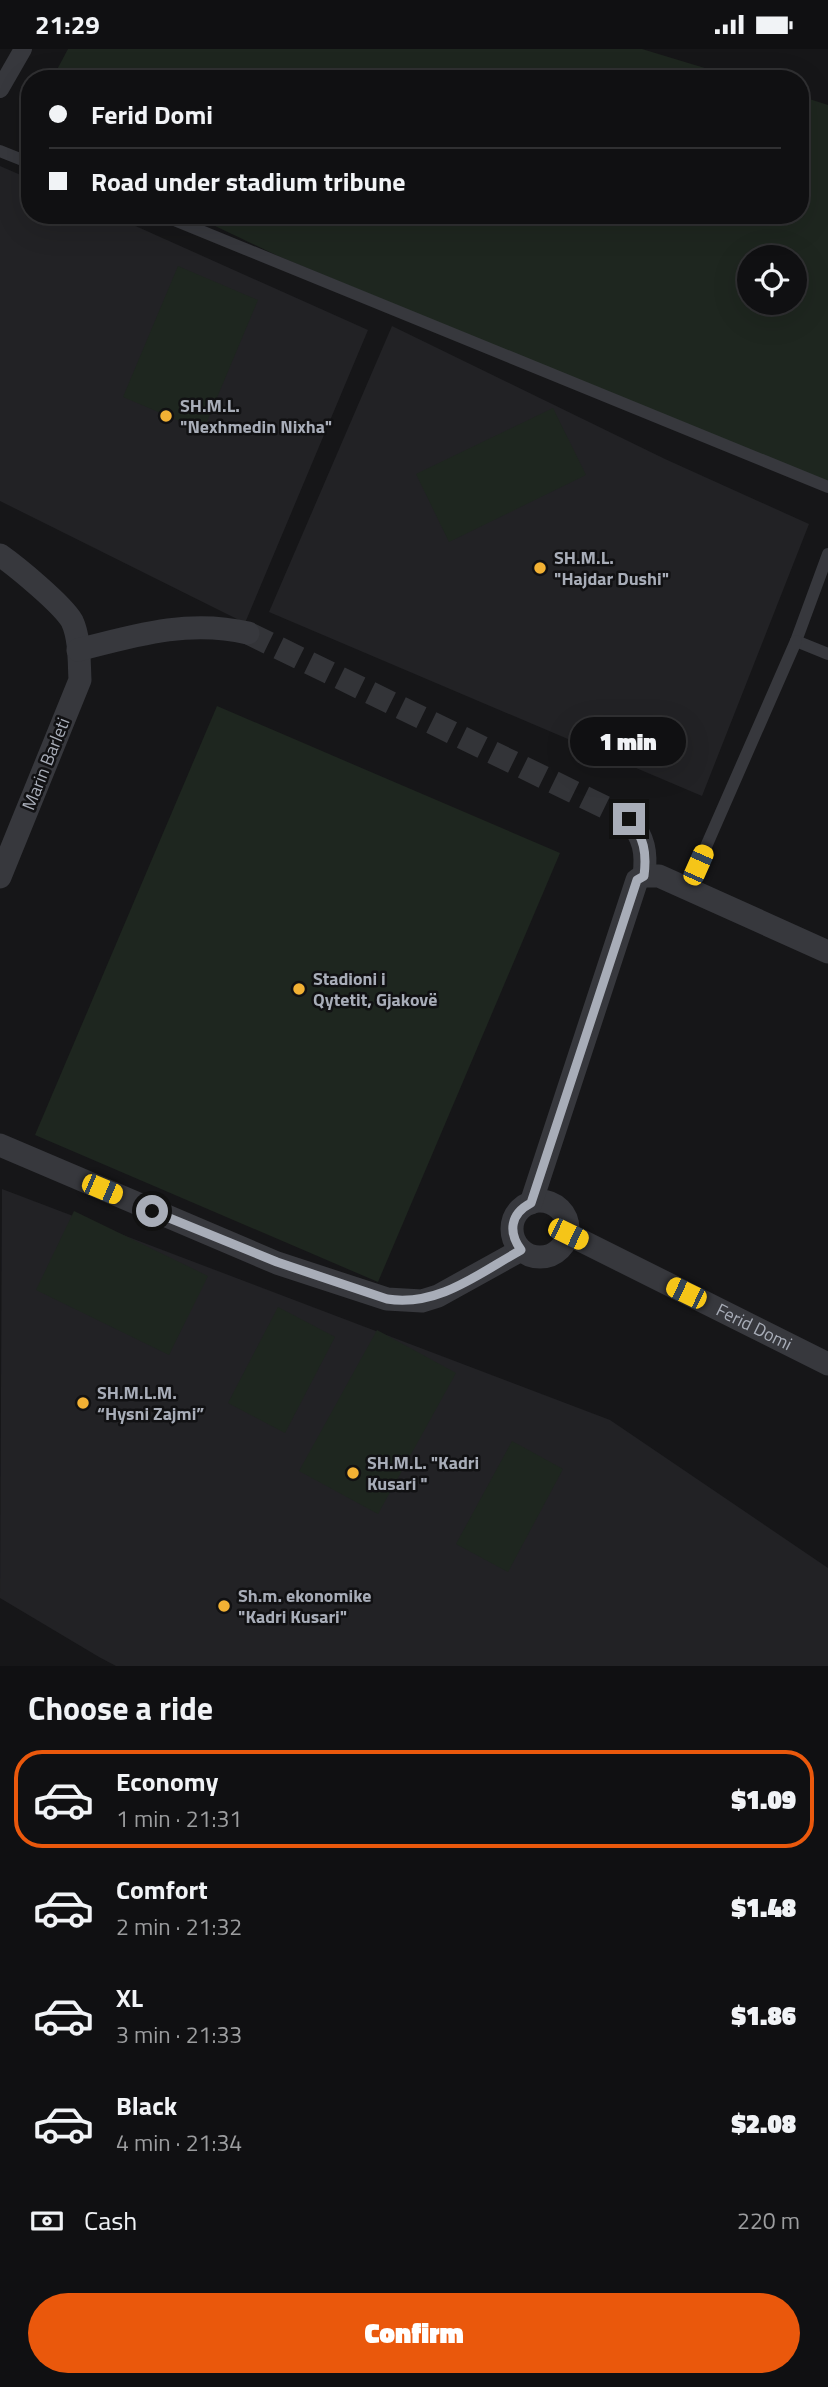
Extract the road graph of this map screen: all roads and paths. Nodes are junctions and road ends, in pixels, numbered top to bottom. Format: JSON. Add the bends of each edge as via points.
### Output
{"nodes":[{"id":1,"x":23,"y":49,"type":"edge"},
{"id":2,"x":0,"y":89,"type":"edge"},
{"id":3,"x":0,"y":151,"type":"edge"},
{"id":4,"x":21,"y":159,"type":"edge"},
{"id":5,"x":184,"y":224,"type":"edge"},
{"id":6,"x":828,"y":487,"type":"edge"},
{"id":7,"x":828,"y":554,"type":"edge"},
{"id":8,"x":0,"y":555,"type":"edge"},
{"id":9,"x":248,"y":633,"type":"tunnel mouth"},
{"id":10,"x":796,"y":641,"type":"junction"},
{"id":11,"x":79,"y":650,"type":"junction"},
{"id":12,"x":828,"y":654,"type":"edge"},
{"id":13,"x":629,"y":819,"type":"tunnel mouth"},
{"id":14,"x":644,"y":876,"type":"junction"},
{"id":15,"x":0,"y":877,"type":"edge"},
{"id":16,"x":687,"y":890,"type":"junction"},
{"id":17,"x":828,"y":952,"type":"edge"},
{"id":18,"x":0,"y":1145,"type":"edge"},
{"id":19,"x":531,"y":1203,"type":"junction"},
{"id":20,"x":568,"y":1234,"type":"junction"},
{"id":21,"x":521,"y":1250,"type":"junction"},
{"id":22,"x":828,"y":1364,"type":"edge"}],
"edges":[{"from":1,"to":2,"type":"street"},
{"from":3,"to":4,"type":"lane"},
{"from":5,"to":6,"type":"lane"},
{"from":7,"to":10,"type":"lane"},
{"from":8,"to":11,"type":"street","via":[[71,621]]},
{"from":9,"to":11,"type":"street","via":[[221,626],[163,628]]},
{"from":10,"to":12,"type":"lane"},
{"from":10,"to":16,"type":"lane"},
{"from":11,"to":15,"type":"street","name":"Marin Barleti","via":[[80,680]]},
{"from":13,"to":14,"type":"street","via":[[641,833],[647,856]]},
{"from":14,"to":16,"type":"street","via":[[659,876]]},
{"from":14,"to":19,"type":"street","via":[[637,880]]},
{"from":16,"to":17,"type":"street"},
{"from":18,"to":21,"type":"street","via":[[277,1262],[387,1299],[422,1301],[438,1296]]},
{"from":19,"to":20,"type":"street","via":[[558,1208],[568,1224]]},
{"from":19,"to":21,"type":"street","via":[[522,1207],[512,1224]]},
{"from":20,"to":21,"type":"street","via":[[558,1251],[549,1256]]},
{"from":20,"to":22,"type":"street","name":"Ferid Domi"}]}
